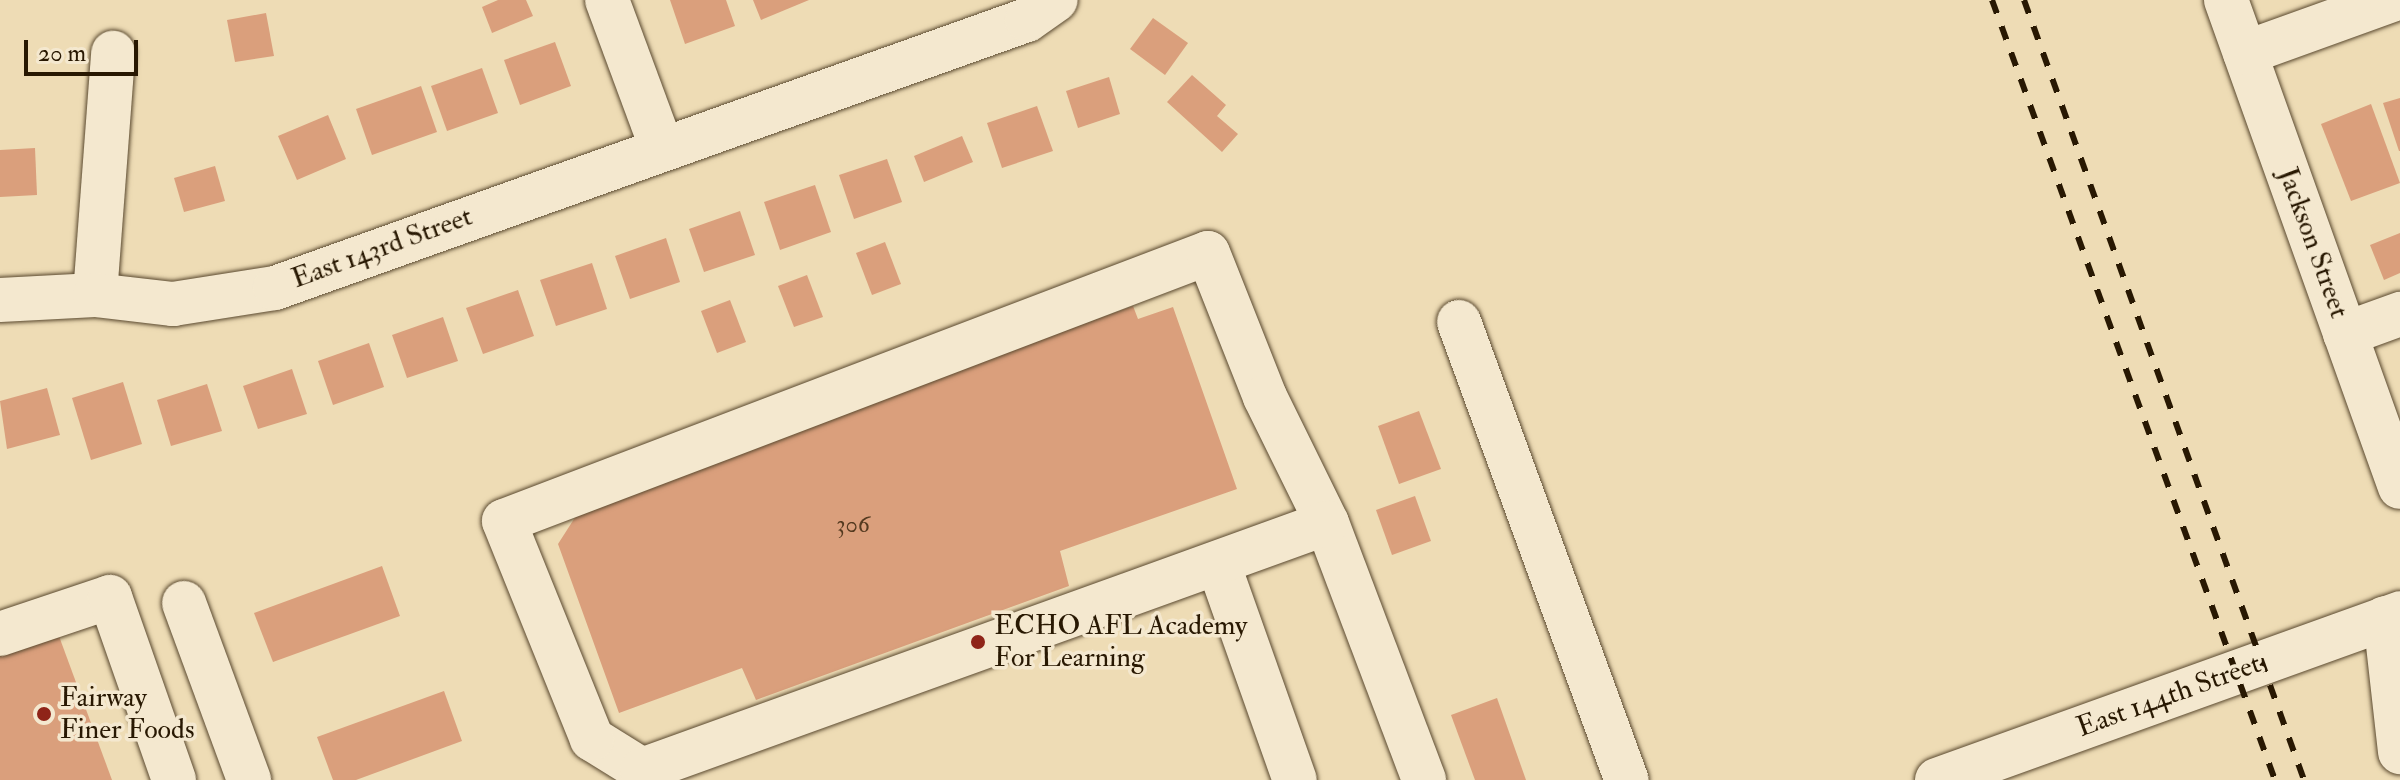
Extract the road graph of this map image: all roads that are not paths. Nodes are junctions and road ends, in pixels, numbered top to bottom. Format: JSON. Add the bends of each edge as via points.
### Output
{"nodes":[{"id":1,"x":607,"y":0,"type":"edge"},
{"id":2,"x":1056,"y":0,"type":"edge"},
{"id":3,"x":2226,"y":0,"type":"edge"},
{"id":4,"x":2392,"y":0,"type":"edge"},
{"id":5,"x":113,"y":53,"type":"dead end"},
{"id":6,"x":2245,"y":53,"type":"junction"},
{"id":7,"x":661,"y":146,"type":"junction"},
{"id":8,"x":95,"y":295,"type":"junction"},
{"id":9,"x":0,"y":300,"type":"edge"},
{"id":10,"x":2400,"y":314,"type":"edge"},
{"id":11,"x":1459,"y":322,"type":"dead end"},
{"id":12,"x":2345,"y":334,"type":"junction"},
{"id":13,"x":2400,"y":487,"type":"edge"},
{"id":14,"x":1327,"y":523,"type":"junction"},
{"id":15,"x":1218,"y":563,"type":"junction"},
{"id":16,"x":184,"y":603,"type":"dead end"},
{"id":17,"x":2393,"y":616,"type":"edge"},
{"id":18,"x":0,"y":634,"type":"edge"},
{"id":19,"x":2400,"y":752,"type":"edge"},
{"id":20,"x":644,"y":775,"type":"edge"},
{"id":21,"x":174,"y":780,"type":"edge"},
{"id":22,"x":249,"y":780,"type":"edge"},
{"id":23,"x":1295,"y":780,"type":"edge"},
{"id":24,"x":1424,"y":780,"type":"edge"},
{"id":25,"x":1627,"y":780,"type":"edge"},
{"id":26,"x":1937,"y":780,"type":"edge"}],
"edges":[{"from":1,"to":7,"type":"street"},
{"from":2,"to":7,"type":"street","name":"East 143rd Street","via":[[1027,20]]},
{"from":3,"to":6,"type":"street","name":"Jackson Street"},
{"from":4,"to":6,"type":"street"},
{"from":5,"to":8,"type":"street"},
{"from":6,"to":12,"type":"street","name":"Jackson Street"},
{"from":7,"to":8,"type":"street","name":"East 143rd Street","via":[[275,288],[173,304]]},
{"from":8,"to":9,"type":"street","name":"East 143rd Street"},
{"from":10,"to":12,"type":"street"},
{"from":11,"to":25,"type":"street"},
{"from":12,"to":13,"type":"street","name":"Jackson Street"},
{"from":14,"to":15,"type":"street"},
{"from":14,"to":20,"type":"street","via":[[1265,397],[1208,253],[504,521],[592,739]]},
{"from":14,"to":24,"type":"street"},
{"from":15,"to":20,"type":"street"},
{"from":15,"to":23,"type":"street"},
{"from":16,"to":22,"type":"street"},
{"from":17,"to":19,"type":"street"},
{"from":17,"to":26,"type":"street","name":"East 144th Street"},
{"from":18,"to":21,"type":"street","via":[[110,597]]}]}
